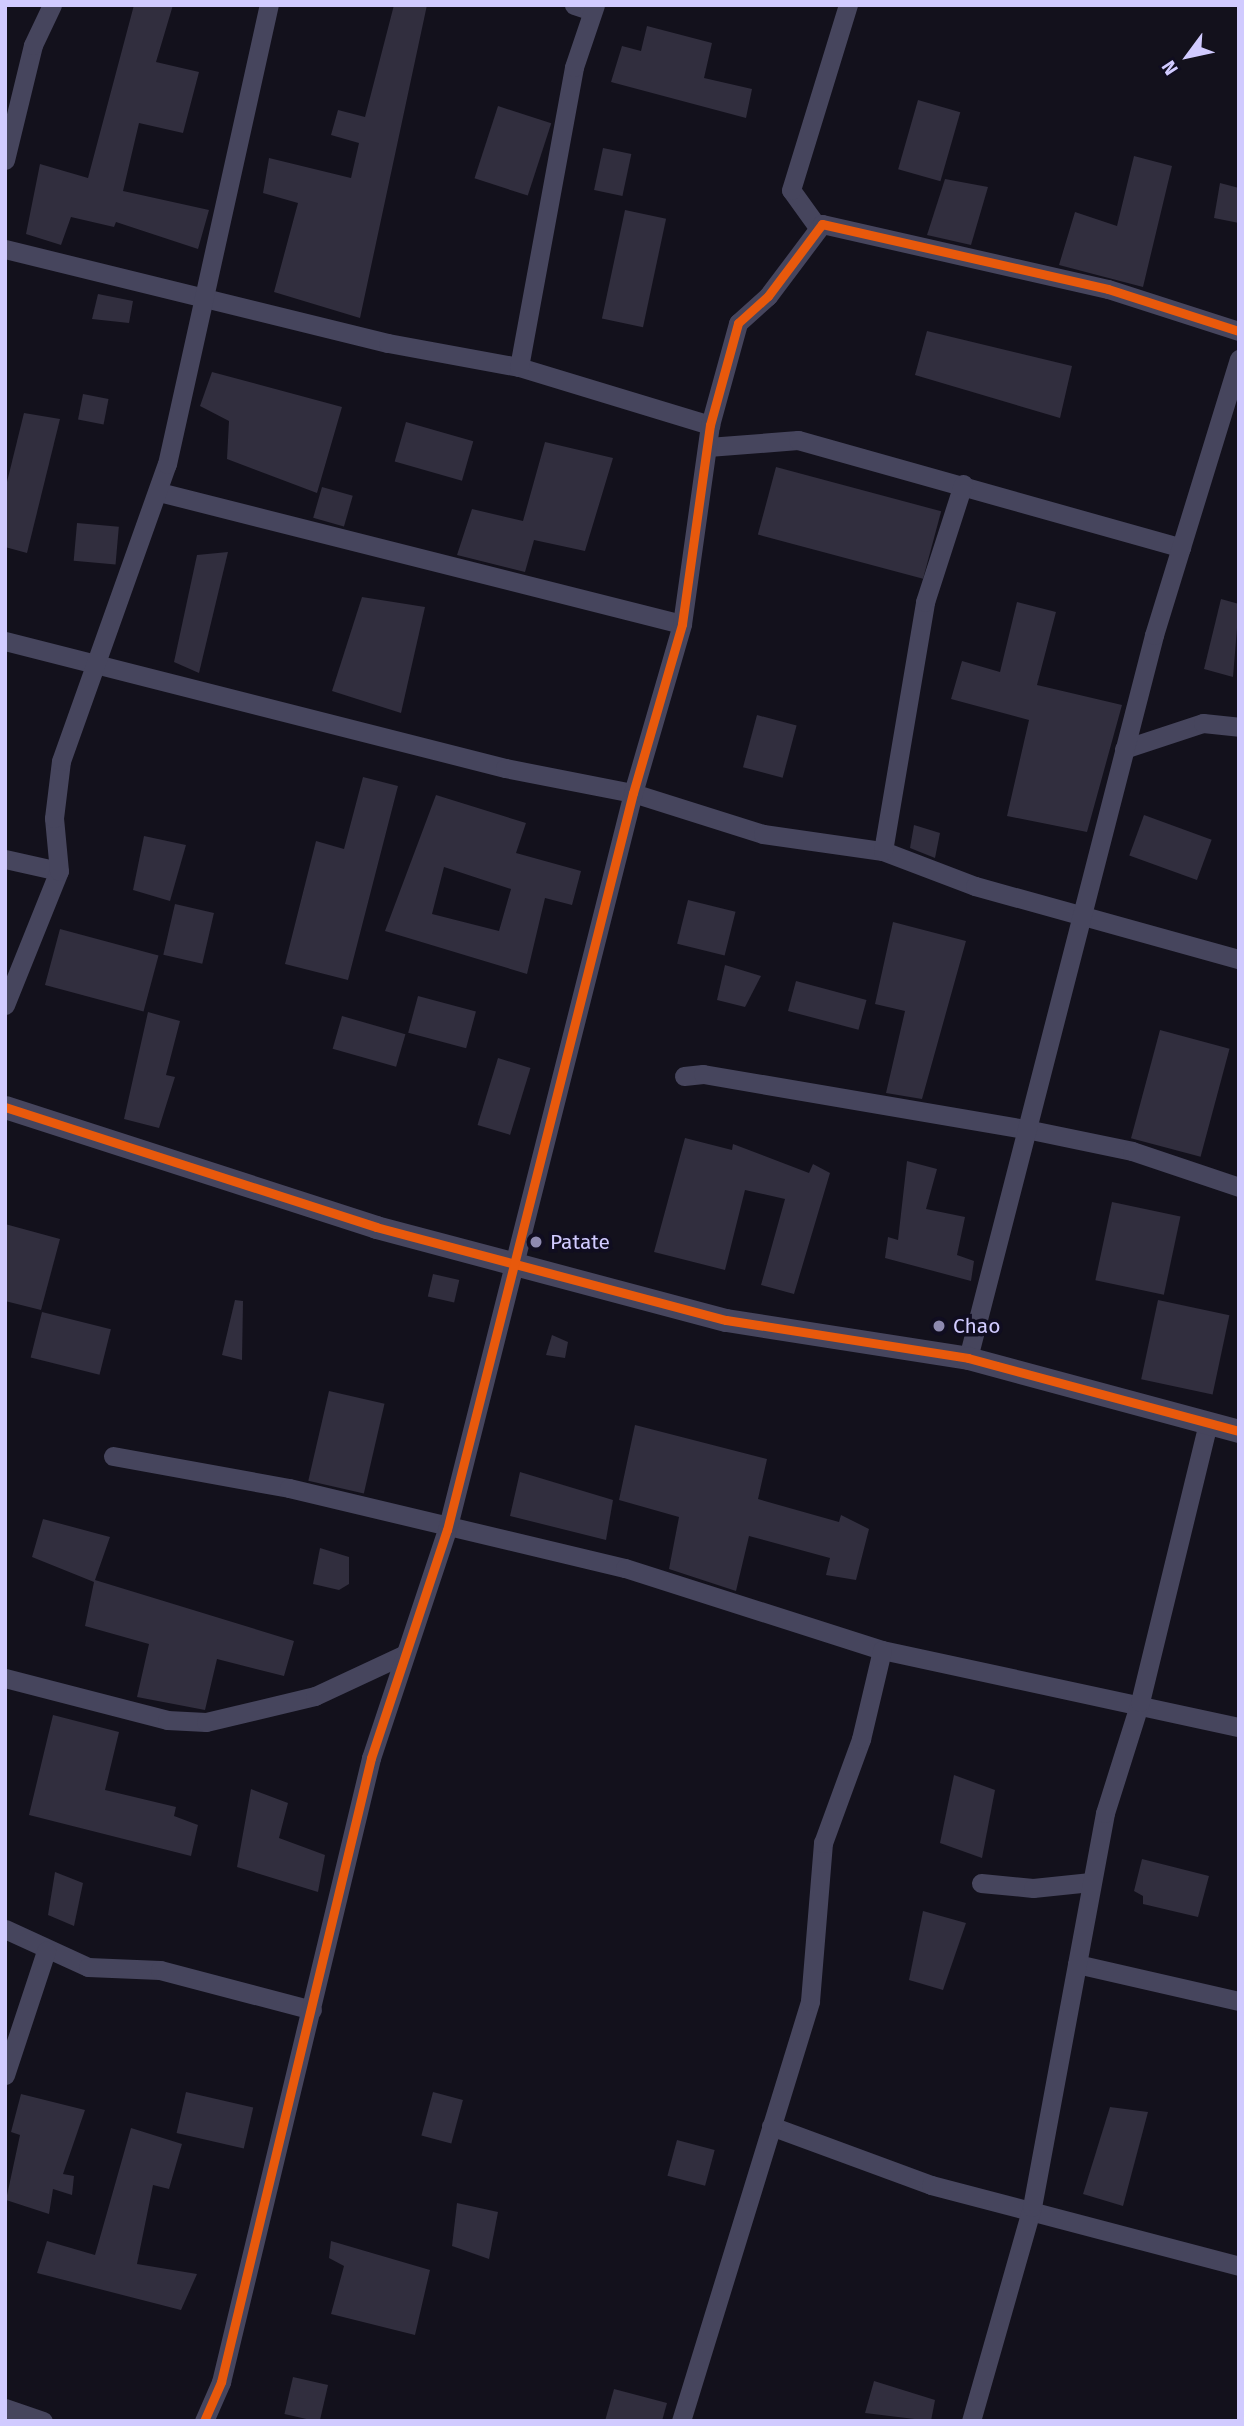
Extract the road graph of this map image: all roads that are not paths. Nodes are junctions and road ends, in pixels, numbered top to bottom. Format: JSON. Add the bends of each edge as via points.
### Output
{"nodes":[{"id":1,"x":52,"y":5,"type":"edge"},
{"id":2,"x":269,"y":5,"type":"edge"},
{"id":3,"x":848,"y":5,"type":"edge"},
{"id":4,"x":587,"y":7,"type":"edge"},
{"id":5,"x":5,"y":159,"type":"edge"},
{"id":6,"x":817,"y":226,"type":"junction"},
{"id":7,"x":5,"y":249,"type":"edge"},
{"id":8,"x":207,"y":294,"type":"junction"},
{"id":9,"x":1239,"y":331,"type":"edge"},
{"id":10,"x":1239,"y":359,"type":"edge"},
{"id":11,"x":519,"y":367,"type":"junction"},
{"id":12,"x":710,"y":425,"type":"junction"},
{"id":13,"x":708,"y":447,"type":"junction"},
{"id":14,"x":963,"y":484,"type":"junction"},
{"id":15,"x":159,"y":492,"type":"junction"},
{"id":16,"x":1181,"y":548,"type":"junction"},
{"id":17,"x":682,"y":624,"type":"junction"},
{"id":18,"x":5,"y":641,"type":"edge"},
{"id":19,"x":94,"y":666,"type":"junction"},
{"id":20,"x":1239,"y":727,"type":"edge"},
{"id":21,"x":1124,"y":749,"type":"junction"},
{"id":22,"x":633,"y":793,"type":"junction"},
{"id":23,"x":883,"y":851,"type":"junction"},
{"id":24,"x":5,"y":859,"type":"edge"},
{"id":25,"x":59,"y":871,"type":"junction"},
{"id":26,"x":1081,"y":917,"type":"junction"},
{"id":27,"x":1239,"y":959,"type":"edge"},
{"id":28,"x":5,"y":1005,"type":"edge"},
{"id":29,"x":684,"y":1076,"type":"dead end"},
{"id":30,"x":5,"y":1107,"type":"edge"},
{"id":31,"x":1031,"y":1130,"type":"junction"},
{"id":32,"x":1239,"y":1187,"type":"edge"},
{"id":33,"x":515,"y":1264,"type":"junction"},
{"id":34,"x":968,"y":1358,"type":"junction"},
{"id":35,"x":1208,"y":1422,"type":"junction"},
{"id":36,"x":1239,"y":1431,"type":"edge"},
{"id":37,"x":113,"y":1456,"type":"dead end"},
{"id":38,"x":447,"y":1530,"type":"junction"},
{"id":39,"x":882,"y":1650,"type":"junction"},
{"id":40,"x":403,"y":1655,"type":"junction"},
{"id":41,"x":5,"y":1678,"type":"edge"},
{"id":42,"x":1140,"y":1702,"type":"junction"},
{"id":43,"x":1239,"y":1727,"type":"edge"},
{"id":44,"x":981,"y":1882,"type":"dead end"},
{"id":45,"x":1091,"y":1882,"type":"junction"},
{"id":46,"x":5,"y":1929,"type":"edge"},
{"id":47,"x":46,"y":1951,"type":"junction"},
{"id":48,"x":1077,"y":1964,"type":"junction"},
{"id":49,"x":1239,"y":2001,"type":"edge"},
{"id":50,"x":312,"y":2010,"type":"junction"},
{"id":51,"x":5,"y":2075,"type":"edge"},
{"id":52,"x":771,"y":2126,"type":"junction"},
{"id":53,"x":1032,"y":2207,"type":"junction"},
{"id":54,"x":1239,"y":2266,"type":"edge"},
{"id":55,"x":5,"y":2408,"type":"edge"},
{"id":56,"x":43,"y":2421,"type":"edge"},
{"id":57,"x":204,"y":2421,"type":"edge"},
{"id":58,"x":681,"y":2421,"type":"edge"},
{"id":59,"x":971,"y":2421,"type":"edge"}],
"edges":[{"from":1,"to":5,"type":"street","via":[[33,45]]},
{"from":2,"to":8,"type":"street"},
{"from":3,"to":6,"type":"street","via":[[791,190]]},
{"from":4,"to":11,"type":"street"},
{"from":6,"to":9,"type":"street","via":[[1108,289]]},
{"from":6,"to":12,"type":"street","via":[[768,296],[738,323]]},
{"from":7,"to":8,"type":"street"},
{"from":8,"to":11,"type":"street","via":[[388,343]]},
{"from":8,"to":15,"type":"street"},
{"from":10,"to":16,"type":"street"},
{"from":11,"to":12,"type":"street"},
{"from":12,"to":13,"type":"street"},
{"from":13,"to":14,"type":"street","via":[[798,440]]},
{"from":13,"to":17,"type":"street"},
{"from":14,"to":16,"type":"street"},
{"from":14,"to":23,"type":"street","via":[[925,602]]},
{"from":15,"to":17,"type":"street"},
{"from":15,"to":19,"type":"street"},
{"from":16,"to":21,"type":"street"},
{"from":17,"to":22,"type":"street"},
{"from":18,"to":19,"type":"street"},
{"from":19,"to":22,"type":"street","via":[[505,768]]},
{"from":19,"to":25,"type":"street","via":[[56,788]]},
{"from":20,"to":21,"type":"street","via":[[1203,723]]},
{"from":21,"to":26,"type":"street"},
{"from":22,"to":23,"type":"street","via":[[763,834]]},
{"from":22,"to":33,"type":"street"},
{"from":23,"to":26,"type":"street"},
{"from":24,"to":25,"type":"street"},
{"from":25,"to":28,"type":"street"},
{"from":26,"to":27,"type":"street"},
{"from":26,"to":31,"type":"street"},
{"from":29,"to":31,"type":"street"},
{"from":30,"to":33,"type":"street","via":[[376,1227]]},
{"from":31,"to":32,"type":"street","via":[[1132,1151]]},
{"from":31,"to":34,"type":"street"},
{"from":33,"to":34,"type":"street","via":[[726,1320]]},
{"from":33,"to":38,"type":"street"},
{"from":34,"to":35,"type":"street"},
{"from":35,"to":36,"type":"street"},
{"from":35,"to":42,"type":"street"},
{"from":37,"to":38,"type":"street","via":[[289,1488]]},
{"from":38,"to":39,"type":"street","via":[[625,1568]]},
{"from":38,"to":40,"type":"street"},
{"from":39,"to":42,"type":"street"},
{"from":39,"to":52,"type":"street","via":[[861,1739],[823,1843],[810,2001]]},
{"from":40,"to":41,"type":"street","via":[[315,1696],[206,1722],[167,1720]]},
{"from":40,"to":50,"type":"street","via":[[371,1758]]},
{"from":42,"to":43,"type":"street"},
{"from":42,"to":45,"type":"street","via":[[1105,1813]]},
{"from":44,"to":45,"type":"street","via":[[1034,1888]]},
{"from":45,"to":48,"type":"street"},
{"from":46,"to":47,"type":"street"},
{"from":47,"to":50,"type":"street","via":[[88,1967],[160,1970]]},
{"from":47,"to":51,"type":"street"},
{"from":48,"to":49,"type":"street"},
{"from":48,"to":53,"type":"street"},
{"from":50,"to":57,"type":"street","via":[[221,2382]]},
{"from":52,"to":53,"type":"street","via":[[931,2185]]},
{"from":52,"to":58,"type":"street"},
{"from":53,"to":54,"type":"street"},
{"from":53,"to":59,"type":"street"},
{"from":55,"to":56,"type":"street"}]}
